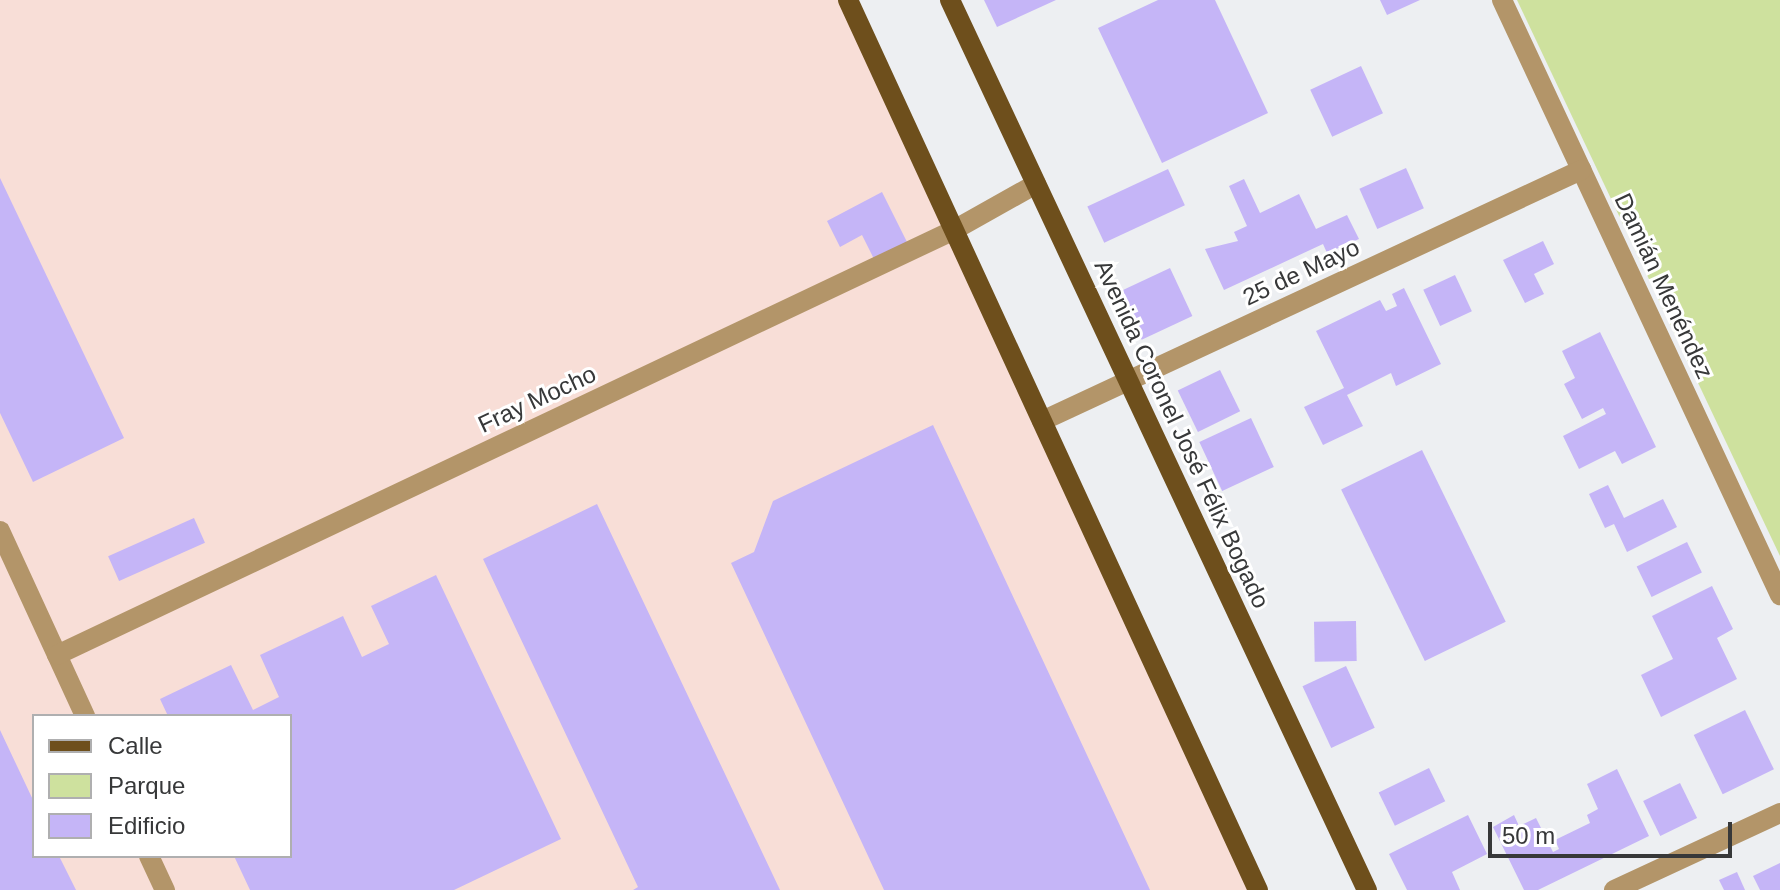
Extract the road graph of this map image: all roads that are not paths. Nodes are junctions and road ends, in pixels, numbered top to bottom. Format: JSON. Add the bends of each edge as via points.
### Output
{"nodes":[{"id":1,"x":848,"y":0,"type":"edge"},
{"id":2,"x":950,"y":0,"type":"edge"},
{"id":3,"x":1502,"y":0,"type":"edge"},
{"id":4,"x":1581,"y":170,"type":"junction"},
{"id":5,"x":1036,"y":184,"type":"junction"},
{"id":6,"x":954,"y":230,"type":"junction"},
{"id":7,"x":1129,"y":381,"type":"junction"},
{"id":8,"x":1042,"y":421,"type":"junction"},
{"id":9,"x":0,"y":531,"type":"edge"},
{"id":10,"x":1780,"y":595,"type":"edge"},
{"id":11,"x":57,"y":655,"type":"junction"},
{"id":12,"x":84,"y":714,"type":"edge"},
{"id":13,"x":1780,"y":813,"type":"edge"},
{"id":14,"x":150,"y":858,"type":"edge"},
{"id":15,"x":165,"y":890,"type":"edge"},
{"id":16,"x":1258,"y":890,"type":"edge"},
{"id":17,"x":1367,"y":890,"type":"edge"},
{"id":18,"x":1614,"y":890,"type":"edge"}],
"edges":[{"from":1,"to":6,"type":"main road"},
{"from":2,"to":5,"type":"main road","name":"Avenida Coronel José Félix Bogado"},
{"from":3,"to":4,"type":"street","name":"Damián Menéndez"},
{"from":4,"to":7,"type":"street","name":"25 de Mayo"},
{"from":4,"to":10,"type":"street","name":"Damián Menéndez"},
{"from":5,"to":6,"type":"street","name":"Fray Mocho"},
{"from":5,"to":7,"type":"main road","name":"Avenida Coronel José Félix Bogado"},
{"from":6,"to":8,"type":"main road"},
{"from":6,"to":11,"type":"street","name":"Fray Mocho"},
{"from":7,"to":8,"type":"street","name":"25 de Mayo"},
{"from":7,"to":17,"type":"main road","name":"Avenida Coronel José Félix Bogado"},
{"from":8,"to":16,"type":"main road"},
{"from":9,"to":11,"type":"street"},
{"from":11,"to":12,"type":"street"},
{"from":13,"to":18,"type":"street"},
{"from":14,"to":15,"type":"street"}]}
